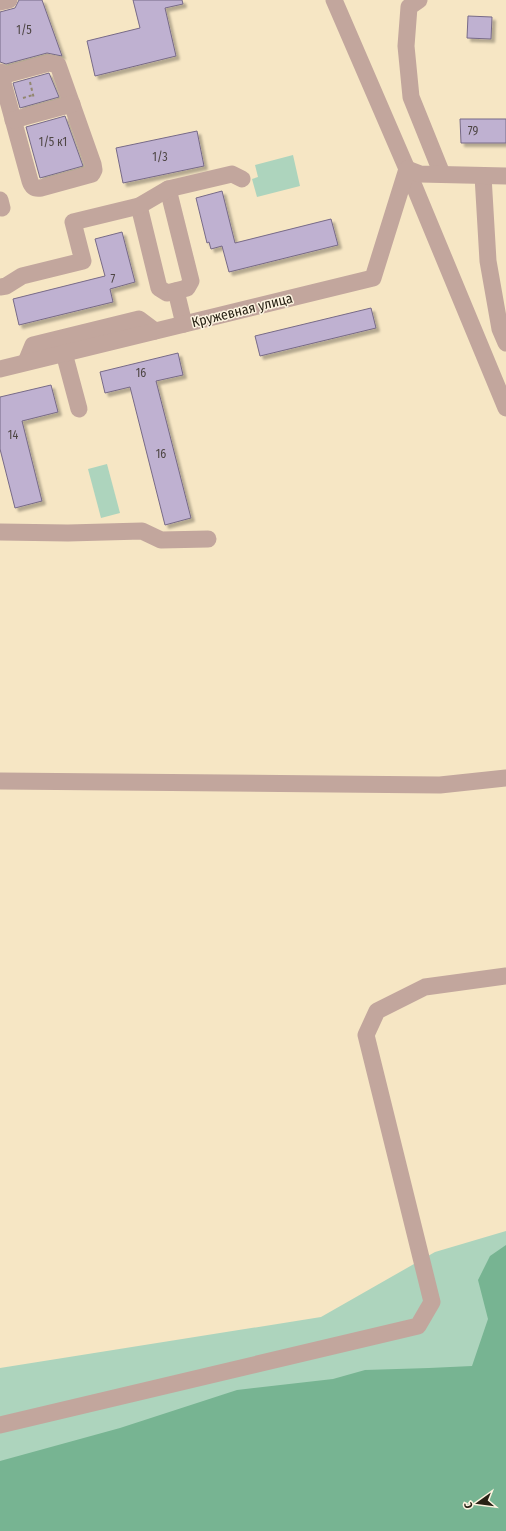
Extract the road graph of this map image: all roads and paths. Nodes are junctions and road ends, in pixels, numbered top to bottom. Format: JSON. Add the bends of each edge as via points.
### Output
{"nodes":[{"id":1,"x":9,"y":0,"type":"edge"},
{"id":2,"x":334,"y":0,"type":"edge"},
{"id":3,"x":419,"y":0,"type":"edge"},
{"id":4,"x":0,"y":2,"type":"edge"},
{"id":5,"x":26,"y":69,"type":"junction"},
{"id":6,"x":1,"y":74,"type":"edge"},
{"id":7,"x":72,"y":104,"type":"junction"},
{"id":8,"x":38,"y":114,"type":"junction"},
{"id":9,"x":13,"y":120,"type":"junction"},
{"id":10,"x":407,"y":169,"type":"junction"},
{"id":11,"x":442,"y":174,"type":"junction"},
{"id":12,"x":483,"y":176,"type":"junction"},
{"id":13,"x":506,"y":176,"type":"edge"},
{"id":14,"x":242,"y":179,"type":"dead end"},
{"id":15,"x":168,"y":190,"type":"junction"},
{"id":16,"x":139,"y":206,"type":"junction"},
{"id":17,"x":0,"y":287,"type":"edge"},
{"id":18,"x":176,"y":291,"type":"junction"},
{"id":19,"x":184,"y":324,"type":"junction"},
{"id":20,"x":155,"y":331,"type":"junction"},
{"id":21,"x":506,"y":343,"type":"edge"},
{"id":22,"x":64,"y":353,"type":"junction"},
{"id":23,"x":26,"y":362,"type":"junction"},
{"id":24,"x":0,"y":369,"type":"edge"},
{"id":25,"x":499,"y":371,"type":"edge"},
{"id":26,"x":506,"y":408,"type":"edge"},
{"id":27,"x":79,"y":409,"type":"dead end"},
{"id":28,"x":0,"y":532,"type":"edge"},
{"id":29,"x":208,"y":539,"type":"dead end"},
{"id":30,"x":506,"y":778,"type":"edge"},
{"id":31,"x":0,"y":781,"type":"edge"},
{"id":32,"x":506,"y":976,"type":"edge"},
{"id":33,"x":0,"y":1425,"type":"edge"}],
"edges":[{"from":1,"to":4,"type":"street"},
{"from":2,"to":10,"type":"street"},
{"from":3,"to":11,"type":"street","via":[[410,8],[406,46],[411,97]]},
{"from":5,"to":6,"type":"street"},
{"from":5,"to":7,"type":"street","via":[[49,63],[58,65]]},
{"from":5,"to":8,"type":"path"},
{"from":6,"to":9,"type":"street"},
{"from":7,"to":8,"type":"street"},
{"from":7,"to":9,"type":"street","via":[[94,170],[92,174],[82,177],[41,188],[32,186]]},
{"from":8,"to":9,"type":"street"},
{"from":10,"to":11,"type":"street","via":[[420,174]]},
{"from":10,"to":19,"type":"street","name":"Кружевная улица","via":[[373,278]]},
{"from":10,"to":25,"type":"street"},
{"from":11,"to":12,"type":"street"},
{"from":12,"to":13,"type":"street"},
{"from":12,"to":21,"type":"street","via":[[488,261],[500,329]]},
{"from":14,"to":15,"type":"street","via":[[232,174]]},
{"from":15,"to":16,"type":"street"},
{"from":15,"to":18,"type":"street","via":[[191,281],[187,288]]},
{"from":16,"to":17,"type":"street","via":[[73,222],[83,261],[22,276]]},
{"from":16,"to":18,"type":"street","via":[[159,288],[167,293]]},
{"from":18,"to":19,"type":"street"},
{"from":19,"to":20,"type":"street","name":"Кружевная улица"},
{"from":20,"to":22,"type":"street","name":"Кружевная улица"},
{"from":20,"to":23,"type":"street","via":[[139,319],[33,344]]},
{"from":22,"to":23,"type":"street","name":"Кружевная улица"},
{"from":22,"to":27,"type":"street"},
{"from":23,"to":24,"type":"street","name":"Кружевная улица"},
{"from":25,"to":26,"type":"street"},
{"from":28,"to":29,"type":"street","via":[[142,531],[161,540]]},
{"from":30,"to":31,"type":"street","via":[[440,785]]},
{"from":32,"to":33,"type":"street","via":[[425,987],[377,1011],[366,1035],[432,1302],[418,1326]]}]}
